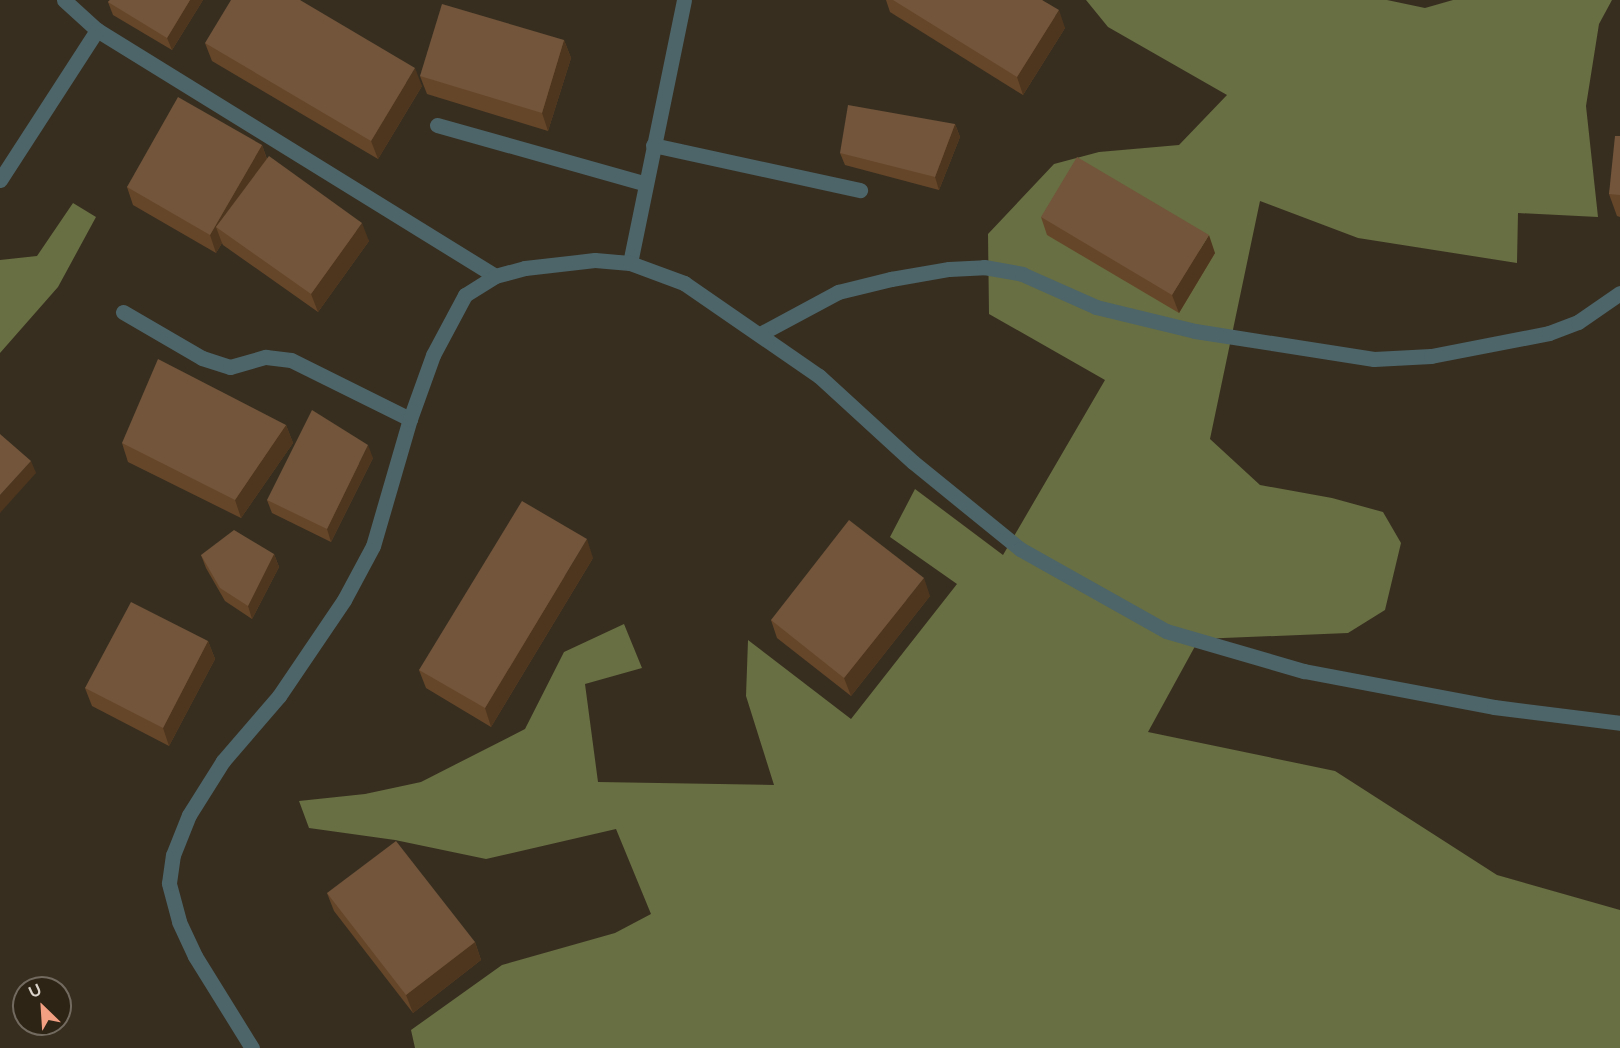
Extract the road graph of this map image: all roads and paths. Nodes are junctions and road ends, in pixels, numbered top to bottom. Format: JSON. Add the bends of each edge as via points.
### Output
{"nodes":[{"id":1,"x":64,"y":0,"type":"edge"},
{"id":2,"x":684,"y":0,"type":"edge"},
{"id":3,"x":97,"y":30,"type":"junction"},
{"id":4,"x":437,"y":125,"type":"dead end"},
{"id":5,"x":653,"y":145,"type":"junction"},
{"id":6,"x":0,"y":180,"type":"edge"},
{"id":7,"x":644,"y":183,"type":"junction"},
{"id":8,"x":860,"y":190,"type":"dead end"},
{"id":9,"x":630,"y":263,"type":"junction"},
{"id":10,"x":495,"y":276,"type":"junction"},
{"id":11,"x":1620,"y":293,"type":"edge"},
{"id":12,"x":123,"y":312,"type":"dead end"},
{"id":13,"x":760,"y":334,"type":"junction"},
{"id":14,"x":410,"y":419,"type":"junction"},
{"id":15,"x":1620,"y":723,"type":"edge"},
{"id":16,"x":252,"y":1048,"type":"edge"}],
"edges":[{"from":1,"to":3,"type":"street"},
{"from":2,"to":5,"type":"street"},
{"from":3,"to":6,"type":"street"},
{"from":3,"to":10,"type":"street"},
{"from":4,"to":7,"type":"street"},
{"from":5,"to":7,"type":"street"},
{"from":5,"to":8,"type":"street"},
{"from":7,"to":9,"type":"street"},
{"from":9,"to":10,"type":"street","via":[[595,260],[525,268]]},
{"from":9,"to":13,"type":"street","via":[[684,283]]},
{"from":10,"to":14,"type":"street","via":[[465,295],[433,355]]},
{"from":11,"to":13,"type":"street","via":[[1578,322],[1549,333],[1431,356],[1374,359],[1195,331],[1096,307],[1022,274],[984,267],[949,269],[838,292]]},
{"from":12,"to":14,"type":"street","via":[[202,358],[230,367],[266,357],[291,360]]},
{"from":13,"to":15,"type":"street","via":[[819,376],[913,462],[1020,549],[1166,631],[1304,671],[1494,707]]},
{"from":14,"to":16,"type":"street","via":[[373,546],[344,600],[279,696],[223,761],[189,815],[173,855],[169,883],[179,921],[195,956]]}]}
